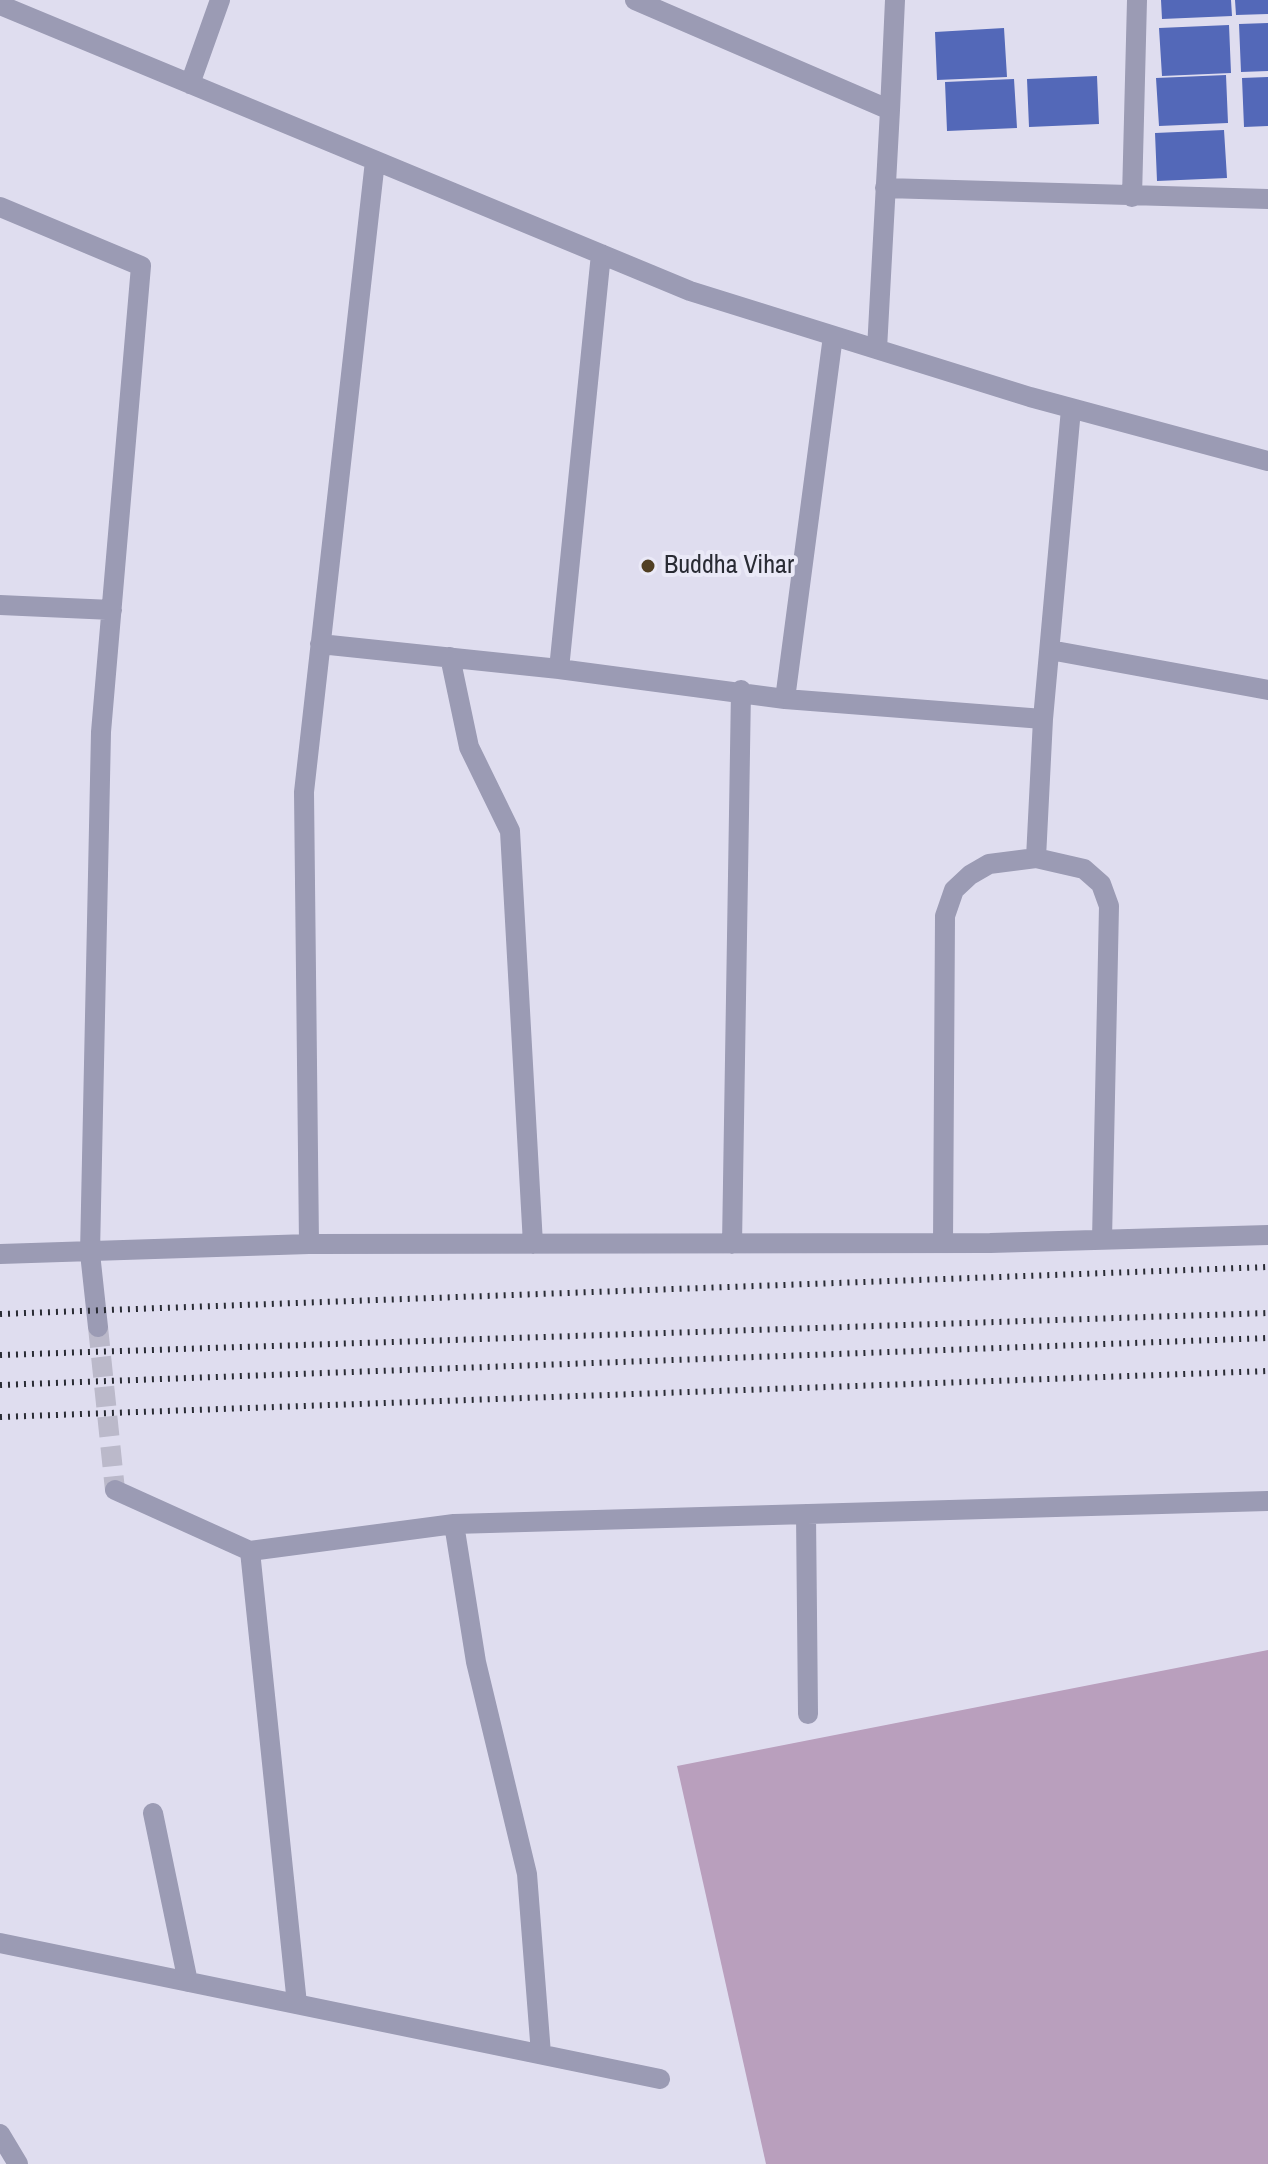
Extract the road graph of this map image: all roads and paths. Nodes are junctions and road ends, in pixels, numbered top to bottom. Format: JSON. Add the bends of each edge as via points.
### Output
{"nodes":[{"id":1,"x":220,"y":0,"type":"edge"},
{"id":2,"x":635,"y":0,"type":"edge"},
{"id":3,"x":895,"y":0,"type":"edge"},
{"id":4,"x":1137,"y":0,"type":"edge"},
{"id":5,"x":0,"y":5,"type":"edge"},
{"id":6,"x":190,"y":84,"type":"junction"},
{"id":7,"x":890,"y":110,"type":"junction"},
{"id":8,"x":375,"y":161,"type":"junction"},
{"id":9,"x":885,"y":188,"type":"junction"},
{"id":10,"x":1132,"y":197,"type":"junction"},
{"id":11,"x":1268,"y":199,"type":"edge"},
{"id":12,"x":0,"y":207,"type":"edge"},
{"id":13,"x":601,"y":254,"type":"junction"},
{"id":14,"x":833,"y":336,"type":"junction"},
{"id":15,"x":877,"y":349,"type":"junction"},
{"id":16,"x":1071,"y":409,"type":"junction"},
{"id":17,"x":1268,"y":461,"type":"edge"},
{"id":18,"x":0,"y":605,"type":"edge"},
{"id":19,"x":112,"y":610,"type":"junction"},
{"id":20,"x":320,"y":644,"type":"junction"},
{"id":21,"x":1050,"y":650,"type":"junction"},
{"id":22,"x":450,"y":657,"type":"junction"},
{"id":23,"x":559,"y":669,"type":"junction"},
{"id":24,"x":741,"y":690,"type":"junction"},
{"id":25,"x":1268,"y":690,"type":"edge"},
{"id":26,"x":785,"y":699,"type":"junction"},
{"id":27,"x":1043,"y":719,"type":"junction"},
{"id":28,"x":1036,"y":858,"type":"junction"},
{"id":29,"x":1268,"y":1235,"type":"edge"},
{"id":30,"x":1102,"y":1240,"type":"junction"},
{"id":31,"x":943,"y":1243,"type":"junction"},
{"id":32,"x":309,"y":1244,"type":"junction"},
{"id":33,"x":533,"y":1244,"type":"junction"},
{"id":34,"x":732,"y":1244,"type":"junction"},
{"id":35,"x":90,"y":1253,"type":"junction"},
{"id":36,"x":0,"y":1254,"type":"edge"},
{"id":37,"x":98,"y":1327,"type":"tunnel mouth"},
{"id":38,"x":115,"y":1490,"type":"dead end"},
{"id":39,"x":1268,"y":1501,"type":"edge"},
{"id":40,"x":806,"y":1514,"type":"junction"},
{"id":41,"x":454,"y":1524,"type":"junction"},
{"id":42,"x":250,"y":1551,"type":"junction"},
{"id":43,"x":808,"y":1714,"type":"dead end"},
{"id":44,"x":153,"y":1813,"type":"dead end"},
{"id":45,"x":0,"y":1943,"type":"edge"},
{"id":46,"x":188,"y":1982,"type":"junction"},
{"id":47,"x":297,"y":2004,"type":"junction"},
{"id":48,"x":541,"y":2054,"type":"junction"},
{"id":49,"x":660,"y":2079,"type":"dead end"},
{"id":50,"x":0,"y":2134,"type":"edge"},
{"id":51,"x":18,"y":2164,"type":"edge"}],
"edges":[{"from":1,"to":6,"type":"street"},
{"from":2,"to":7,"type":"street"},
{"from":3,"to":7,"type":"street"},
{"from":4,"to":10,"type":"street"},
{"from":5,"to":6,"type":"street"},
{"from":6,"to":8,"type":"street"},
{"from":7,"to":9,"type":"street"},
{"from":8,"to":13,"type":"street"},
{"from":8,"to":20,"type":"street"},
{"from":9,"to":10,"type":"street"},
{"from":9,"to":15,"type":"street"},
{"from":10,"to":11,"type":"street"},
{"from":12,"to":19,"type":"street","via":[[141,266]]},
{"from":13,"to":14,"type":"street","via":[[690,291]]},
{"from":13,"to":23,"type":"street"},
{"from":14,"to":15,"type":"street"},
{"from":14,"to":26,"type":"street"},
{"from":15,"to":16,"type":"street"},
{"from":16,"to":17,"type":"street"},
{"from":16,"to":21,"type":"street"},
{"from":18,"to":19,"type":"street"},
{"from":19,"to":35,"type":"street","via":[[101,732]]},
{"from":20,"to":22,"type":"street"},
{"from":20,"to":32,"type":"street","via":[[304,792]]},
{"from":21,"to":25,"type":"street"},
{"from":21,"to":27,"type":"street"},
{"from":22,"to":23,"type":"street"},
{"from":22,"to":33,"type":"street","via":[[469,747],[510,831]]},
{"from":23,"to":24,"type":"street"},
{"from":24,"to":26,"type":"street"},
{"from":24,"to":34,"type":"street"},
{"from":26,"to":27,"type":"street"},
{"from":27,"to":28,"type":"street"},
{"from":28,"to":30,"type":"street","via":[[1084,869],[1101,884],[1109,906]]},
{"from":28,"to":31,"type":"street","via":[[989,864],[970,875],[954,890],[945,916]]},
{"from":29,"to":30,"type":"street"},
{"from":30,"to":31,"type":"street"},
{"from":31,"to":34,"type":"street"},
{"from":32,"to":33,"type":"street"},
{"from":32,"to":35,"type":"street"},
{"from":33,"to":34,"type":"street"},
{"from":35,"to":36,"type":"street"},
{"from":35,"to":37,"type":"street"},
{"from":38,"to":42,"type":"street"},
{"from":39,"to":40,"type":"street"},
{"from":40,"to":41,"type":"street"},
{"from":40,"to":43,"type":"street"},
{"from":41,"to":42,"type":"street"},
{"from":41,"to":48,"type":"street","via":[[476,1662],[527,1874]]},
{"from":42,"to":47,"type":"street"},
{"from":44,"to":46,"type":"street"},
{"from":45,"to":46,"type":"street"},
{"from":46,"to":47,"type":"street"},
{"from":47,"to":48,"type":"street"},
{"from":48,"to":49,"type":"street"},
{"from":50,"to":51,"type":"street"}]}
